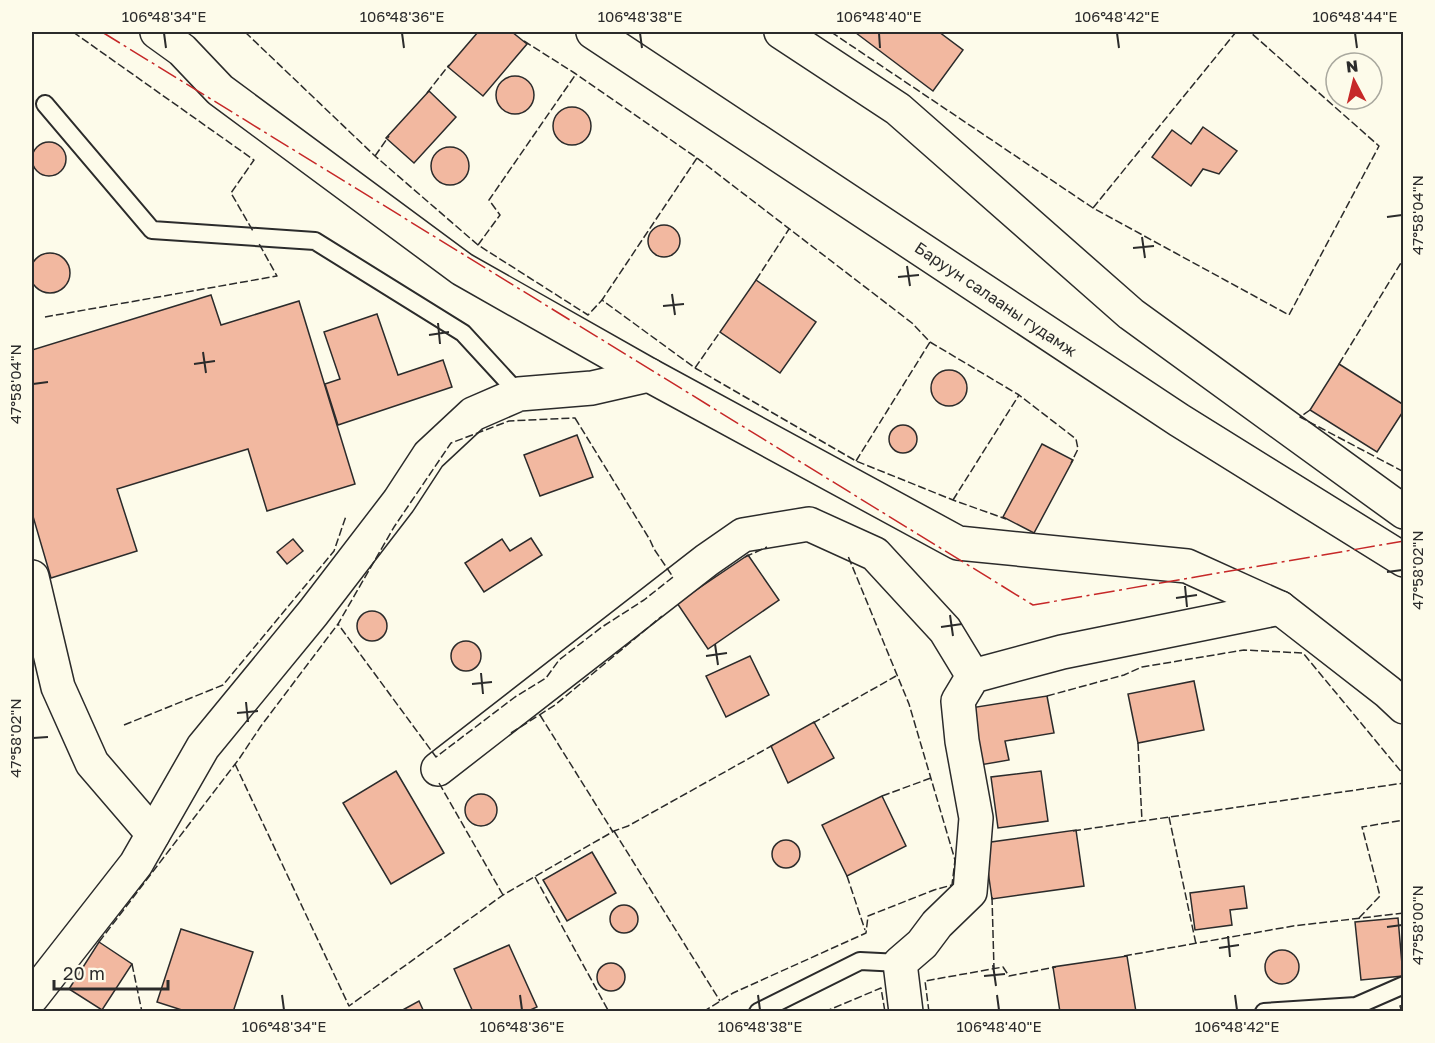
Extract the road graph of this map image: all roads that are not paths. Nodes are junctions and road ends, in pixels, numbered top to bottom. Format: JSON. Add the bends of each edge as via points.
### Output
{"nodes":[{"id":1,"x":157,"y":32,"type":"edge"},
{"id":2,"x":593,"y":32,"type":"edge"},
{"id":3,"x":781,"y":32,"type":"edge"},
{"id":4,"x":45,"y":104,"type":"dead end"},
{"id":5,"x":649,"y":375,"type":"junction"},
{"id":6,"x":519,"y":394,"type":"junction"},
{"id":7,"x":1404,"y":512,"type":"edge"},
{"id":8,"x":1404,"y":560,"type":"edge"},
{"id":9,"x":32,"y":578,"type":"edge"},
{"id":10,"x":1280,"y":608,"type":"junction"},
{"id":11,"x":973,"y":676,"type":"junction"},
{"id":12,"x":1404,"y":707,"type":"edge"},
{"id":13,"x":438,"y":769,"type":"dead end"},
{"id":14,"x":153,"y":834,"type":"junction"},
{"id":15,"x":900,"y":963,"type":"junction"},
{"id":16,"x":1404,"y":985,"type":"edge"},
{"id":17,"x":32,"y":998,"type":"edge"},
{"id":18,"x":758,"y":1011,"type":"edge"},
{"id":19,"x":906,"y":1011,"type":"edge"},
{"id":20,"x":1264,"y":1011,"type":"edge"}],
"edges":[{"from":1,"to":5,"type":"street","via":[[182,50],[220,90],[462,269]]},
{"from":2,"to":8,"type":"street","name":"Баруун салааны гудамж","via":[[1179,420]]},
{"from":3,"to":7,"type":"street","via":[[898,109],[1131,314]]},
{"from":4,"to":6,"type":"lane","via":[[152,230],[315,241],[463,333]]},
{"from":5,"to":6,"type":"street","via":[[592,388]]},
{"from":5,"to":10,"type":"street","via":[[958,543],[1187,566]]},
{"from":6,"to":14,"type":"street","via":[[473,414],[429,455],[399,501],[203,747]]},
{"from":9,"to":14,"type":"street","via":[[58,687],[92,763]]},
{"from":10,"to":11,"type":"street","via":[[1062,652]]},
{"from":10,"to":12,"type":"street"},
{"from":11,"to":13,"type":"street","via":[[945,630],[875,554],[808,524],[743,535]]},
{"from":11,"to":15,"type":"street","via":[[958,701],[976,818],[970,892]]},
{"from":14,"to":17,"type":"street","via":[[136,864]]},
{"from":15,"to":18,"type":"lane","via":[[861,961]]},
{"from":15,"to":19,"type":"street"},
{"from":16,"to":20,"type":"lane","via":[[1356,1006]]}]}
